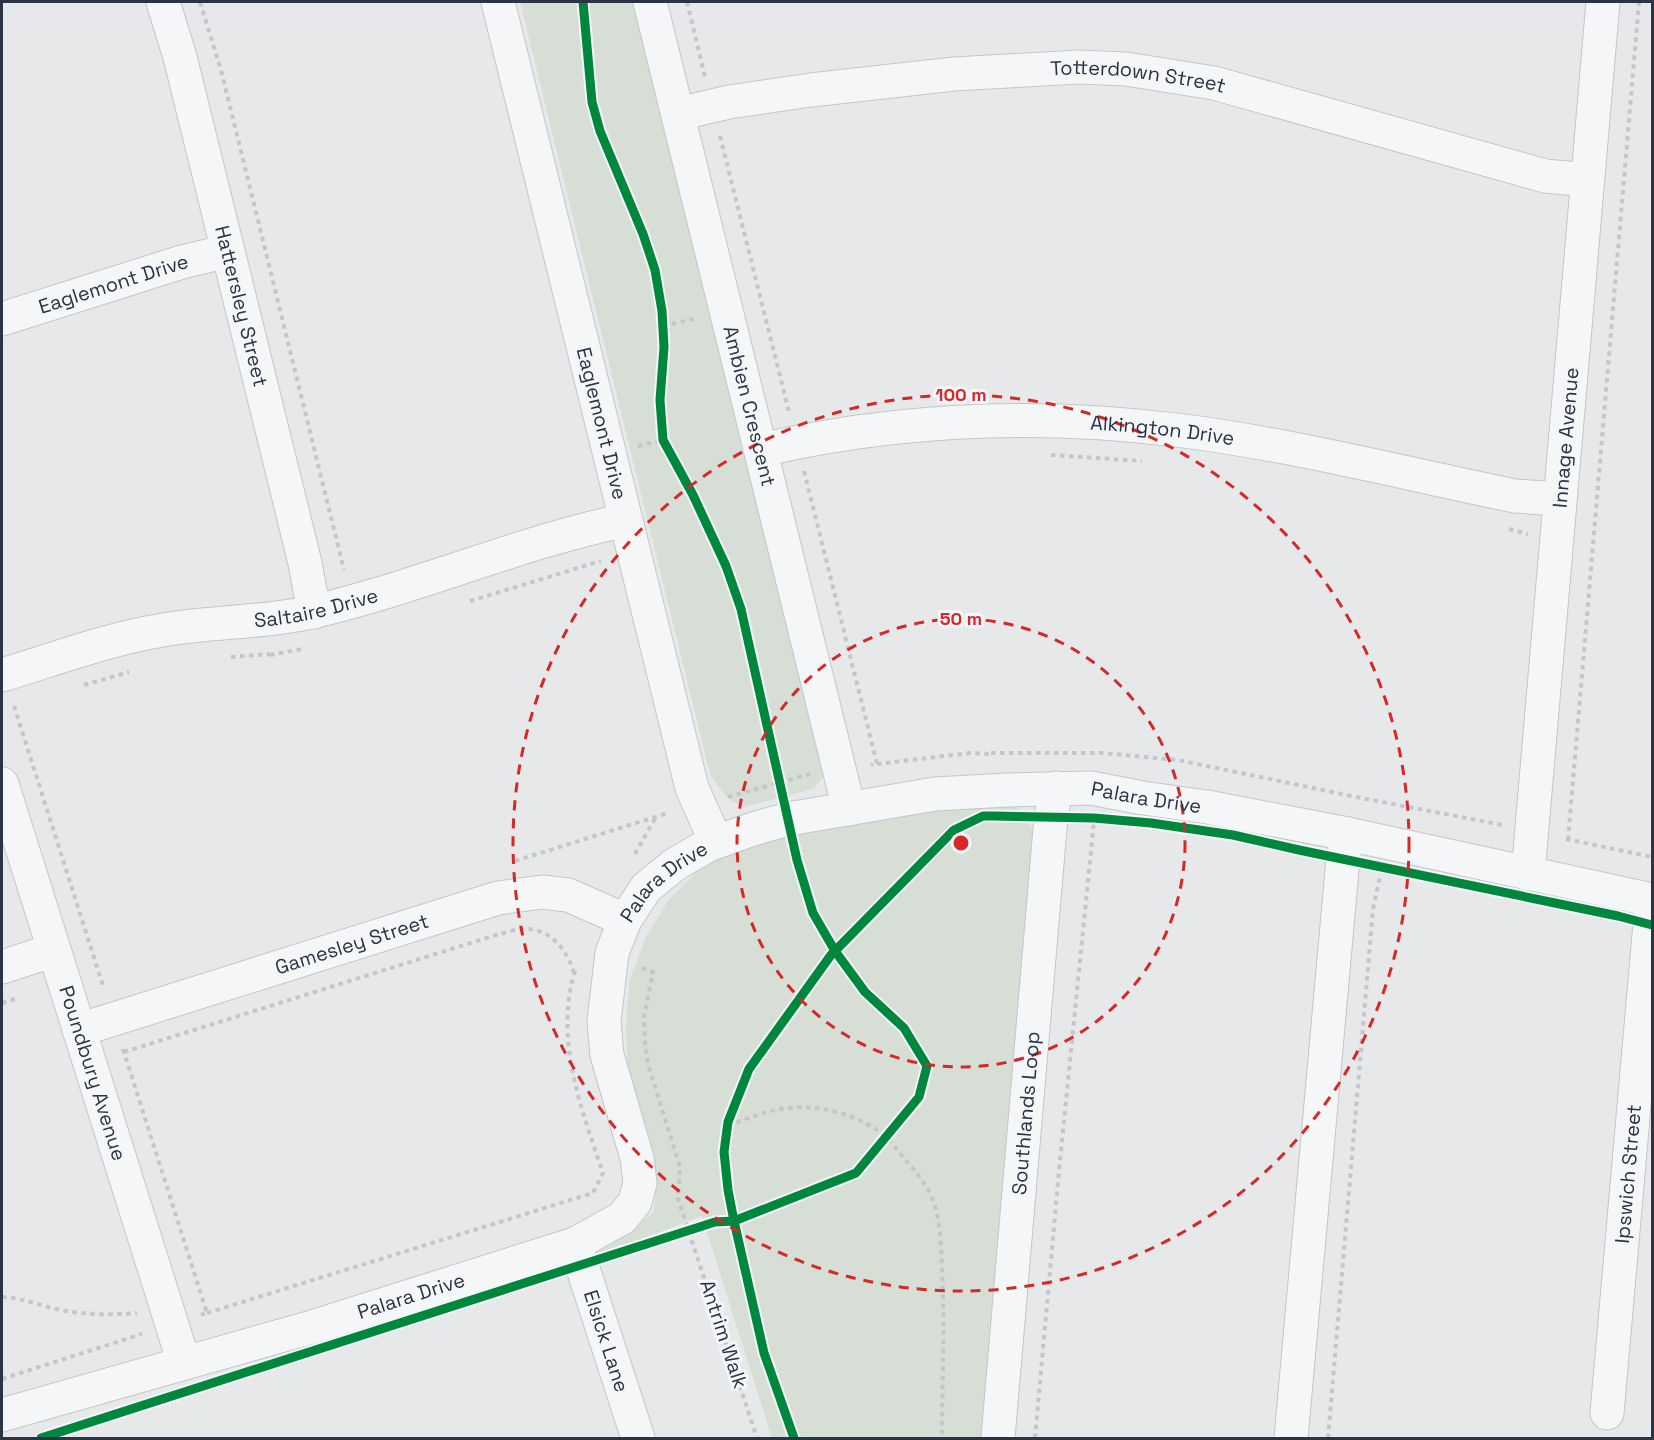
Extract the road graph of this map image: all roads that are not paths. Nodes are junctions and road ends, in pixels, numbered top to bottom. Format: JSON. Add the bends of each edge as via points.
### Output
{"nodes":[{"id":1,"x":163,"y":2,"type":"edge"},
{"id":2,"x":498,"y":2,"type":"edge"},
{"id":3,"x":650,"y":2,"type":"edge"},
{"id":4,"x":1603,"y":2,"type":"edge"},
{"id":5,"x":678,"y":114,"type":"junction"},
{"id":6,"x":1587,"y":180,"type":"junction"},
{"id":7,"x":228,"y":251,"type":"junction"},
{"id":8,"x":2,"y":319,"type":"edge"},
{"id":9,"x":761,"y":450,"type":"junction"},
{"id":10,"x":1560,"y":499,"type":"junction"},
{"id":11,"x":626,"y":520,"type":"junction"},
{"id":12,"x":314,"y":612,"type":"junction"},
{"id":13,"x":2,"y":675,"type":"edge"},
{"id":14,"x":2,"y":784,"type":"edge"},
{"id":15,"x":1054,"y":802,"type":"junction"},
{"id":16,"x":849,"y":809,"type":"junction"},
{"id":17,"x":716,"y":842,"type":"junction"},
{"id":18,"x":1345,"y":846,"type":"junction"},
{"id":19,"x":1528,"y":874,"type":"junction"},
{"id":20,"x":1653,"y":900,"type":"edge"},
{"id":21,"x":625,"y":920,"type":"junction"},
{"id":22,"x":54,"y":950,"type":"junction"},
{"id":23,"x":2,"y":967,"type":"edge"},
{"id":24,"x":79,"y":1030,"type":"junction"},
{"id":25,"x":575,"y":1244,"type":"junction"},
{"id":26,"x":184,"y":1363,"type":"junction"},
{"id":27,"x":1607,"y":1413,"type":"dead end"},
{"id":28,"x":2,"y":1415,"type":"edge"},
{"id":29,"x":638,"y":1438,"type":"edge"},
{"id":30,"x":998,"y":1438,"type":"edge"},
{"id":31,"x":1291,"y":1438,"type":"edge"}],
"edges":[{"from":1,"to":7,"type":"street","name":"Hattersley Street"},
{"from":2,"to":11,"type":"street","name":"Eaglemont Drive"},
{"from":3,"to":5,"type":"street","name":"Ambien Crescent"},
{"from":4,"to":6,"type":"street","name":"Innage Avenue"},
{"from":5,"to":6,"type":"street","name":"Totterdown Street","via":[[788,93],[954,74],[1078,67],[1125,69],[1214,83],[1545,176]]},
{"from":5,"to":9,"type":"street","name":"Ambien Crescent"},
{"from":6,"to":10,"type":"street","name":"Innage Avenue"},
{"from":7,"to":8,"type":"street","name":"Eaglemont Drive"},
{"from":7,"to":12,"type":"street","name":"Hattersley Street"},
{"from":9,"to":10,"type":"street","name":"Alkington Drive","via":[[812,438],[928,424],[1108,423],[1234,439],[1515,496]]},
{"from":9,"to":16,"type":"street","name":"Ambien Crescent"},
{"from":10,"to":19,"type":"street","name":"Innage Avenue"},
{"from":11,"to":12,"type":"street","name":"Saltaire Drive","via":[[575,531]]},
{"from":11,"to":17,"type":"street","name":"Eaglemont Drive","via":[[692,788]]},
{"from":12,"to":13,"type":"street","name":"Saltaire Drive","via":[[138,635]]},
{"from":14,"to":22,"type":"street","name":"Poundbury Avenue"},
{"from":15,"to":16,"type":"street","name":"Palara Drive","via":[[935,795]]},
{"from":15,"to":18,"type":"street","name":"Palara Drive","via":[[1091,788],[1207,807]]},
{"from":15,"to":30,"type":"street","name":"Southlands Loop"},
{"from":16,"to":17,"type":"street","name":"Palara Drive","via":[[788,819]]},
{"from":17,"to":21,"type":"street","name":"Palara Drive","via":[[674,865],[646,888]]},
{"from":18,"to":19,"type":"street","name":"Palara Drive"},
{"from":18,"to":31,"type":"street"},
{"from":19,"to":20,"type":"street","name":"Palara Drive"},
{"from":20,"to":27,"type":"street","name":"Ipswich Street"},
{"from":21,"to":24,"type":"street","name":"Gamesley Street","via":[[568,895],[542,892],[498,898]]},
{"from":21,"to":25,"type":"street","name":"Palara Drive","via":[[611,959],[604,1021],[607,1055],[637,1158],[640,1183],[635,1202],[622,1218]]},
{"from":22,"to":23,"type":"street"},
{"from":22,"to":24,"type":"street","name":"Poundbury Avenue"},
{"from":24,"to":26,"type":"street","name":"Poundbury Avenue"},
{"from":25,"to":26,"type":"street","name":"Palara Drive"},
{"from":25,"to":29,"type":"street","name":"Elsick Lane"},
{"from":26,"to":28,"type":"street","name":"Palara Drive"}]}
